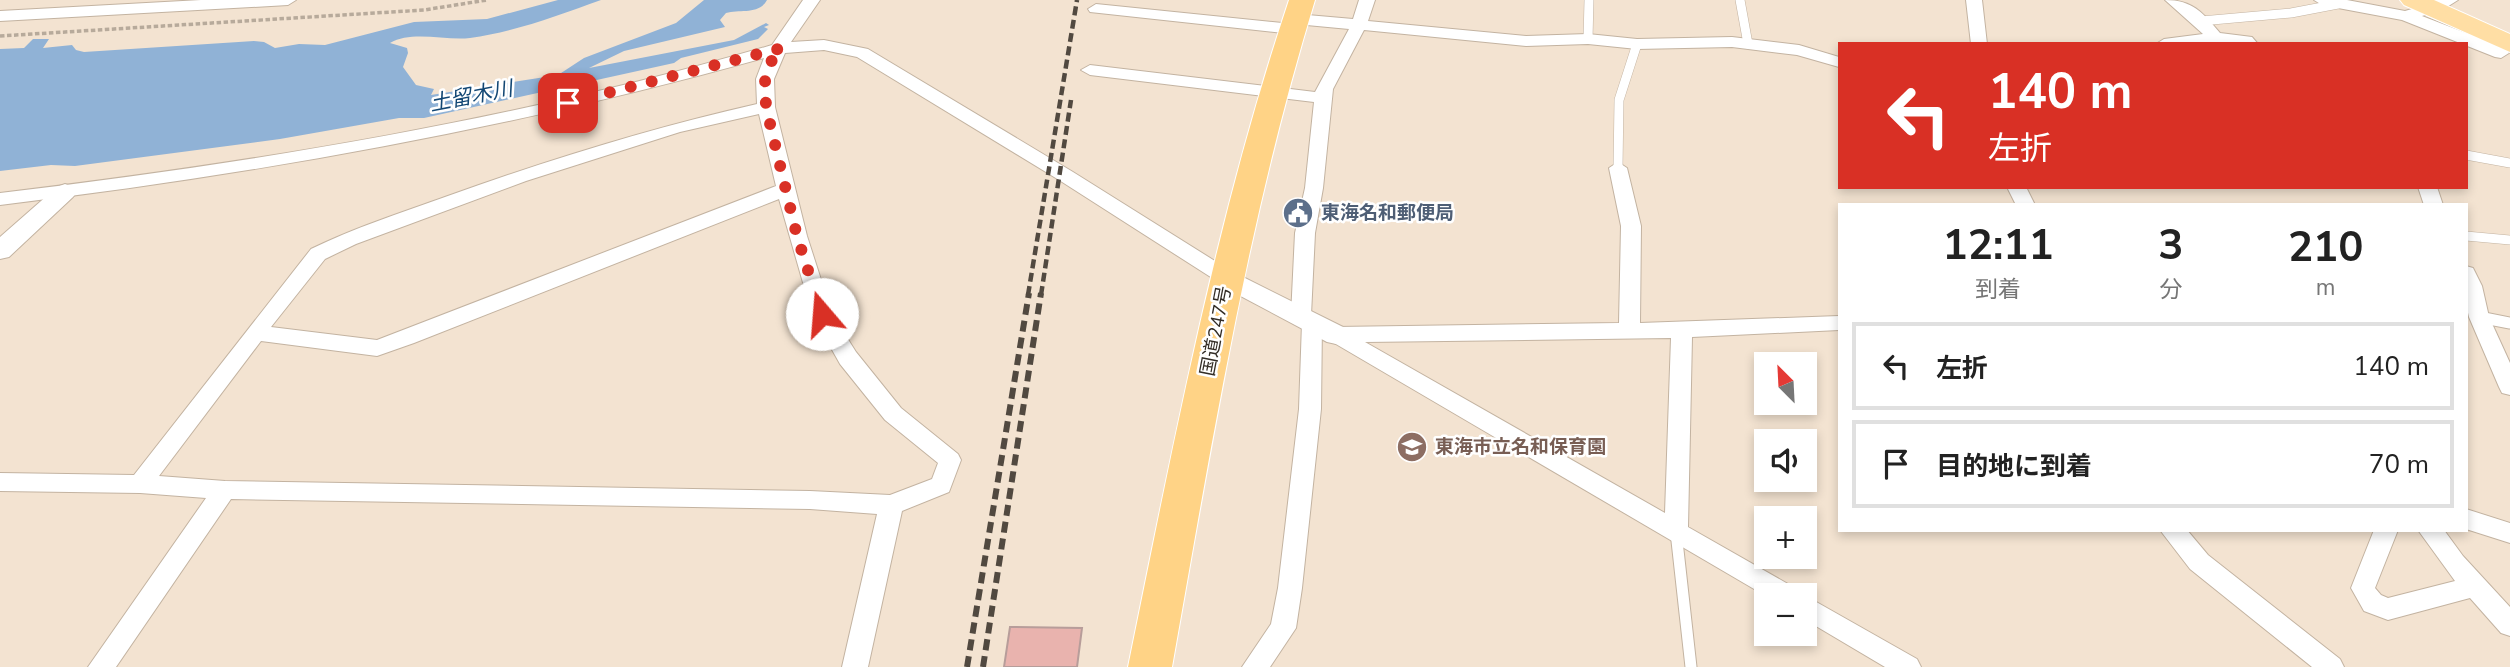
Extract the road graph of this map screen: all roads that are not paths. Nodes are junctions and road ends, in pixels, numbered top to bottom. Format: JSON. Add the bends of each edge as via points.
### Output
{"nodes":[{"id":1,"x":288,"y":0,"type":"edge"},
{"id":2,"x":812,"y":0,"type":"edge"},
{"id":3,"x":1367,"y":0,"type":"edge"},
{"id":4,"x":1589,"y":0,"type":"edge"},
{"id":5,"x":1740,"y":0,"type":"edge"},
{"id":6,"x":1973,"y":0,"type":"edge"},
{"id":7,"x":2173,"y":0,"type":"edge"},
{"id":8,"x":2330,"y":2,"type":"edge"},
{"id":9,"x":2431,"y":4,"type":"edge"},
{"id":10,"x":62,"y":7,"type":"edge"},
{"id":11,"x":1096,"y":9,"type":"dead end"},
{"id":12,"x":0,"y":16,"type":"edge"},
{"id":13,"x":1297,"y":16,"type":"edge"},
{"id":14,"x":2202,"y":21,"type":"junction"},
{"id":15,"x":1359,"y":25,"type":"junction"},
{"id":16,"x":2215,"y":37,"type":"junction"},
{"id":17,"x":1588,"y":39,"type":"junction"},
{"id":18,"x":1979,"y":42,"type":"edge"},
{"id":19,"x":2179,"y":42,"type":"edge"},
{"id":20,"x":2247,"y":42,"type":"edge"},
{"id":21,"x":2507,"y":42,"type":"edge"},
{"id":22,"x":1637,"y":44,"type":"junction"},
{"id":23,"x":1748,"y":44,"type":"junction"},
{"id":24,"x":782,"y":48,"type":"junction"},
{"id":25,"x":1838,"y":62,"type":"edge"},
{"id":26,"x":1090,"y":70,"type":"dead end"},
{"id":27,"x":1274,"y":92,"type":"junction"},
{"id":28,"x":1323,"y":98,"type":"junction"},
{"id":29,"x":766,"y":107,"type":"junction"},
{"id":30,"x":2468,"y":155,"type":"edge"},
{"id":31,"x":2510,"y":163,"type":"edge"},
{"id":32,"x":1618,"y":168,"type":"joint"},
{"id":33,"x":787,"y":189,"type":"junction"},
{"id":34,"x":65,"y":192,"type":"junction"},
{"id":35,"x":0,"y":199,"type":"edge"},
{"id":36,"x":2468,"y":236,"type":"edge"},
{"id":37,"x":2510,"y":240,"type":"edge"},
{"id":38,"x":0,"y":251,"type":"edge"},
{"id":39,"x":1227,"y":278,"type":"junction"},
{"id":40,"x":2468,"y":278,"type":"edge"},
{"id":41,"x":2479,"y":317,"type":"junction"},
{"id":42,"x":1307,"y":319,"type":"junction"},
{"id":43,"x":1838,"y":323,"type":"edge"},
{"id":44,"x":2510,"y":323,"type":"edge"},
{"id":45,"x":1629,"y":330,"type":"junction"},
{"id":46,"x":1682,"y":330,"type":"junction"},
{"id":47,"x":255,"y":333,"type":"junction"},
{"id":48,"x":1336,"y":335,"type":"junction"},
{"id":49,"x":2510,"y":387,"type":"edge"},
{"id":50,"x":0,"y":482,"type":"edge"},
{"id":51,"x":140,"y":484,"type":"junction"},
{"id":52,"x":225,"y":489,"type":"junction"},
{"id":53,"x":891,"y":505,"type":"junction"},
{"id":54,"x":2468,"y":520,"type":"edge"},
{"id":55,"x":1676,"y":530,"type":"junction"},
{"id":56,"x":2174,"y":532,"type":"edge"},
{"id":57,"x":2385,"y":532,"type":"edge"},
{"id":58,"x":2432,"y":532,"type":"edge"},
{"id":59,"x":2510,"y":533,"type":"edge"},
{"id":60,"x":1766,"y":583,"type":"edge"},
{"id":61,"x":2475,"y":586,"type":"junction"},
{"id":62,"x":1817,"y":614,"type":"edge"},
{"id":63,"x":2510,"y":625,"type":"edge"},
{"id":64,"x":101,"y":667,"type":"edge"},
{"id":65,"x":855,"y":667,"type":"edge"},
{"id":66,"x":1150,"y":667,"type":"edge"},
{"id":67,"x":1255,"y":667,"type":"edge"},
{"id":68,"x":1691,"y":667,"type":"edge"},
{"id":69,"x":1908,"y":667,"type":"edge"},
{"id":70,"x":2330,"y":667,"type":"edge"}],
"edges":[{"from":1,"to":10,"type":"street"},
{"from":2,"to":24,"type":"street"},
{"from":3,"to":15,"type":"street"},
{"from":4,"to":17,"type":"lane"},
{"from":5,"to":23,"type":"lane"},
{"from":6,"to":18,"type":"street"},
{"from":7,"to":14,"type":"street"},
{"from":8,"to":9,"type":"street"},
{"from":8,"to":14,"type":"lane","via":[[2291,13]]},
{"from":9,"to":21,"type":"main road"},
{"from":10,"to":12,"type":"street"},
{"from":11,"to":13,"type":"street"},
{"from":13,"to":15,"type":"street"},
{"from":13,"to":27,"type":"highway","name":"国道247号"},
{"from":14,"to":16,"type":"street"},
{"from":15,"to":17,"type":"street","via":[[1526,41]]},
{"from":15,"to":28,"type":"street"},
{"from":16,"to":19,"type":"street"},
{"from":16,"to":20,"type":"street"},
{"from":17,"to":22,"type":"street"},
{"from":22,"to":23,"type":"street"},
{"from":22,"to":32,"type":"lane","via":[[1619,100]]},
{"from":23,"to":25,"type":"street","via":[[1799,50]]},
{"from":24,"to":29,"type":"street","via":[[765,79]]},
{"from":24,"to":34,"type":"street","via":[[492,122]]},
{"from":24,"to":39,"type":"street","via":[[824,45],[862,53]]},
{"from":26,"to":27,"type":"street"},
{"from":27,"to":28,"type":"street"},
{"from":27,"to":39,"type":"highway","name":"国道247号"},
{"from":28,"to":42,"type":"street","via":[[1305,233]]},
{"from":29,"to":33,"type":"street"},
{"from":29,"to":47,"type":"street","via":[[676,128],[532,173],[349,239],[318,254]]},
{"from":30,"to":31,"type":"lane"},
{"from":32,"to":45,"type":"street","via":[[1631,226]]},
{"from":33,"to":47,"type":"street","via":[[377,348]]},
{"from":33,"to":53,"type":"street","via":[[822,314],[848,359],[893,414],[950,460],[941,485]]},
{"from":34,"to":35,"type":"street"},
{"from":34,"to":38,"type":"street"},
{"from":36,"to":37,"type":"lane"},
{"from":39,"to":42,"type":"street"},
{"from":39,"to":66,"type":"highway","name":"国道247号"},
{"from":40,"to":41,"type":"street"},
{"from":41,"to":44,"type":"lane"},
{"from":41,"to":49,"type":"street"},
{"from":42,"to":48,"type":"street"},
{"from":42,"to":67,"type":"street","via":[[1310,409],[1290,588],[1283,628]]},
{"from":43,"to":46,"type":"street"},
{"from":45,"to":46,"type":"street"},
{"from":45,"to":48,"type":"street"},
{"from":46,"to":55,"type":"street"},
{"from":47,"to":51,"type":"street"},
{"from":48,"to":55,"type":"street"},
{"from":50,"to":51,"type":"street"},
{"from":51,"to":52,"type":"street"},
{"from":52,"to":53,"type":"street"},
{"from":52,"to":64,"type":"street"},
{"from":53,"to":65,"type":"street"},
{"from":54,"to":59,"type":"street"},
{"from":55,"to":60,"type":"street"},
{"from":55,"to":68,"type":"lane"},
{"from":56,"to":70,"type":"street","via":[[2199,562]]},
{"from":57,"to":61,"type":"street","via":[[2363,588],[2378,608]]},
{"from":58,"to":61,"type":"street"},
{"from":61,"to":63,"type":"street"},
{"from":62,"to":69,"type":"street"}]}
